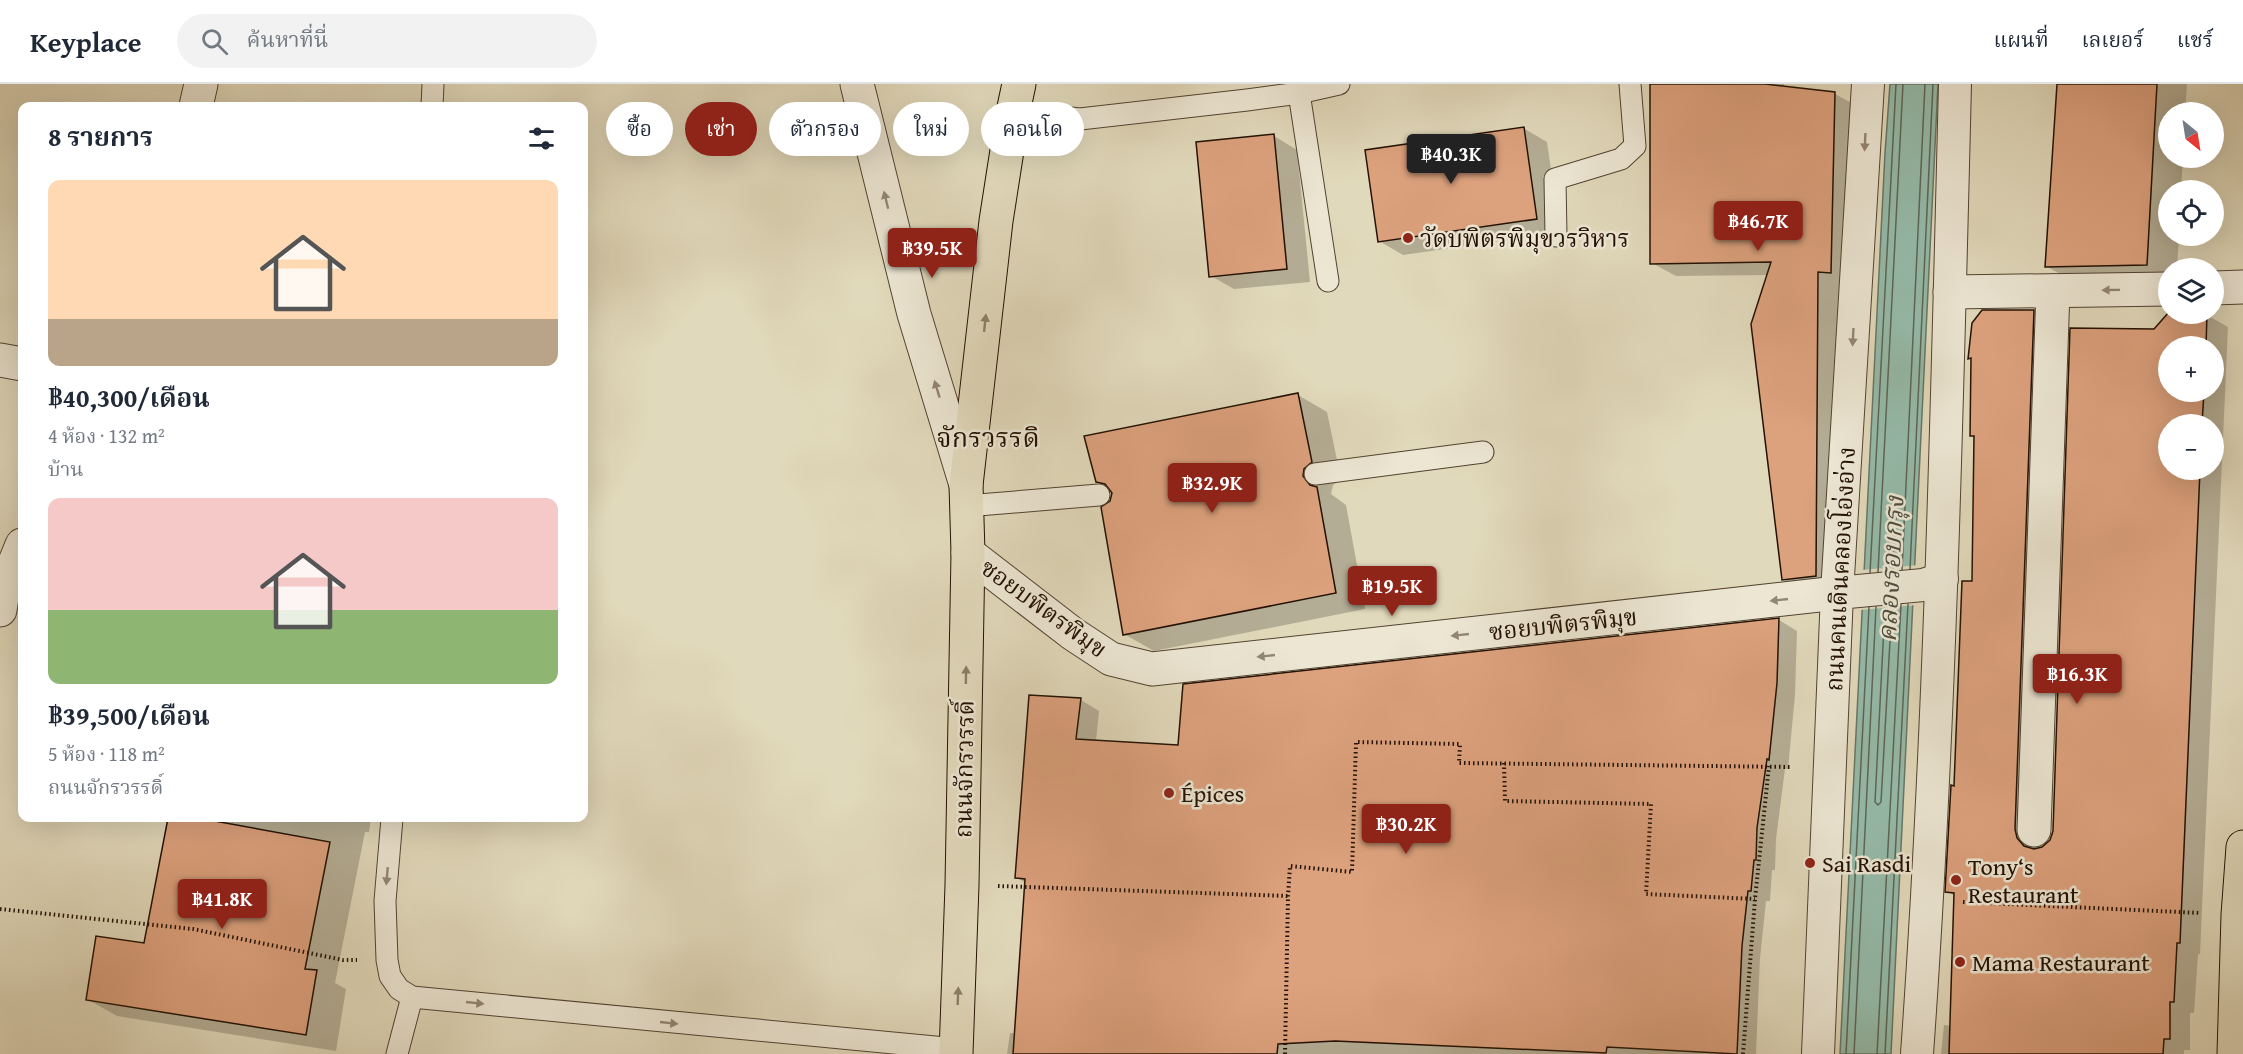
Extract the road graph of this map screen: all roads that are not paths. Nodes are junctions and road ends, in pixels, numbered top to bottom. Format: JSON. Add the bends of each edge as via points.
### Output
{"nodes":[{"id":1,"x":201,"y":84,"type":"edge"},
{"id":2,"x":433,"y":84,"type":"edge"},
{"id":3,"x":857,"y":84,"type":"edge"},
{"id":4,"x":1339,"y":84,"type":"edge"},
{"id":5,"x":1630,"y":84,"type":"edge"},
{"id":6,"x":1868,"y":84,"type":"edge"},
{"id":7,"x":1955,"y":84,"type":"edge"},
{"id":8,"x":1299,"y":93,"type":"junction"},
{"id":9,"x":1016,"y":98,"type":"edge"},
{"id":10,"x":197,"y":102,"type":"edge"},
{"id":11,"x":432,"y":102,"type":"edge"},
{"id":12,"x":1556,"y":236,"type":"dead end"},
{"id":13,"x":1328,"y":282,"type":"dead end"},
{"id":14,"x":2243,"y":287,"type":"edge"},
{"id":15,"x":2158,"y":288,"type":"edge"},
{"id":16,"x":2224,"y":288,"type":"edge"},
{"id":17,"x":2053,"y":291,"type":"junction"},
{"id":18,"x":1950,"y":292,"type":"junction"},
{"id":19,"x":0,"y":360,"type":"edge"},
{"id":20,"x":18,"y":363,"type":"edge"},
{"id":21,"x":1483,"y":452,"type":"dead end"},
{"id":22,"x":1315,"y":474,"type":"dead end"},
{"id":23,"x":966,"y":495,"type":"junction"},
{"id":24,"x":1099,"y":495,"type":"dead end"},
{"id":25,"x":968,"y":553,"type":"junction"},
{"id":26,"x":18,"y":555,"type":"edge"},
{"id":27,"x":1933,"y":582,"type":"junction"},
{"id":28,"x":1842,"y":593,"type":"junction"},
{"id":29,"x":0,"y":610,"type":"edge"},
{"id":30,"x":392,"y":822,"type":"edge"},
{"id":31,"x":2034,"y":830,"type":"dead end"},
{"id":32,"x":2243,"y":847,"type":"edge"},
{"id":33,"x":2240,"y":988,"type":"edge"},
{"id":34,"x":412,"y":997,"type":"junction"},
{"id":35,"x":956,"y":1052,"type":"edge"},
{"id":36,"x":397,"y":1054,"type":"edge"},
{"id":37,"x":1818,"y":1054,"type":"edge"},
{"id":38,"x":1917,"y":1054,"type":"edge"},
{"id":39,"x":2234,"y":1054,"type":"edge"}],
"edges":[{"from":1,"to":10,"type":"street"},
{"from":2,"to":11,"type":"lane"},
{"from":23,"to":3,"type":"street","name":"ถนนจักรวรรดิ์","one_way":true,"via":[[914,314]]},
{"from":4,"to":8,"type":"lane"},
{"from":5,"to":12,"type":"lane","via":[[1635,146],[1621,159],[1556,179]]},
{"from":6,"to":28,"type":"street","name":"ถนนคนเดินคลองโอ่งอ่าง","one_way":true},
{"from":7,"to":18,"type":"street"},
{"from":8,"to":9,"type":"lane","via":[[1080,119]]},
{"from":8,"to":13,"type":"lane"},
{"from":23,"to":9,"type":"main road","name":"ถนนจักรวรรดิ์","one_way":true,"via":[[996,221]]},
{"from":14,"to":16,"type":"street"},
{"from":15,"to":17,"type":"street","one_way":true},
{"from":17,"to":18,"type":"street"},
{"from":17,"to":31,"type":"street"},
{"from":18,"to":27,"type":"street"},
{"from":19,"to":20,"type":"street"},
{"from":21,"to":22,"type":"lane"},
{"from":23,"to":24,"type":"lane"},
{"from":23,"to":25,"type":"main road","name":"ถนนจักรวรรดิ์"},
{"from":28,"to":25,"type":"street","name":"ซอยบพิตรพิมุข","one_way":true,"via":[[1152,669],[1111,659],[1072,634]]},
{"from":35,"to":25,"type":"main road","name":"ถนนจักรวรรดิ์","one_way":true},
{"from":26,"to":29,"type":"street","via":[[3,591]]},
{"from":27,"to":28,"type":"street","name":"ซอยบพิตรพิมุข"},
{"from":27,"to":38,"type":"street","via":[[1928,900]]},
{"from":28,"to":37,"type":"street","name":"ถนนคนเดินคลองโอ่งอ่าง"},
{"from":30,"to":34,"type":"lane","one_way":true,"via":[[385,901],[387,960],[390,976],[399,989]]},
{"from":32,"to":33,"type":"main road","via":[[2238,915]]},
{"from":33,"to":39,"type":"main road"},
{"from":34,"to":35,"type":"lane","one_way":true},
{"from":34,"to":36,"type":"lane"}]}
